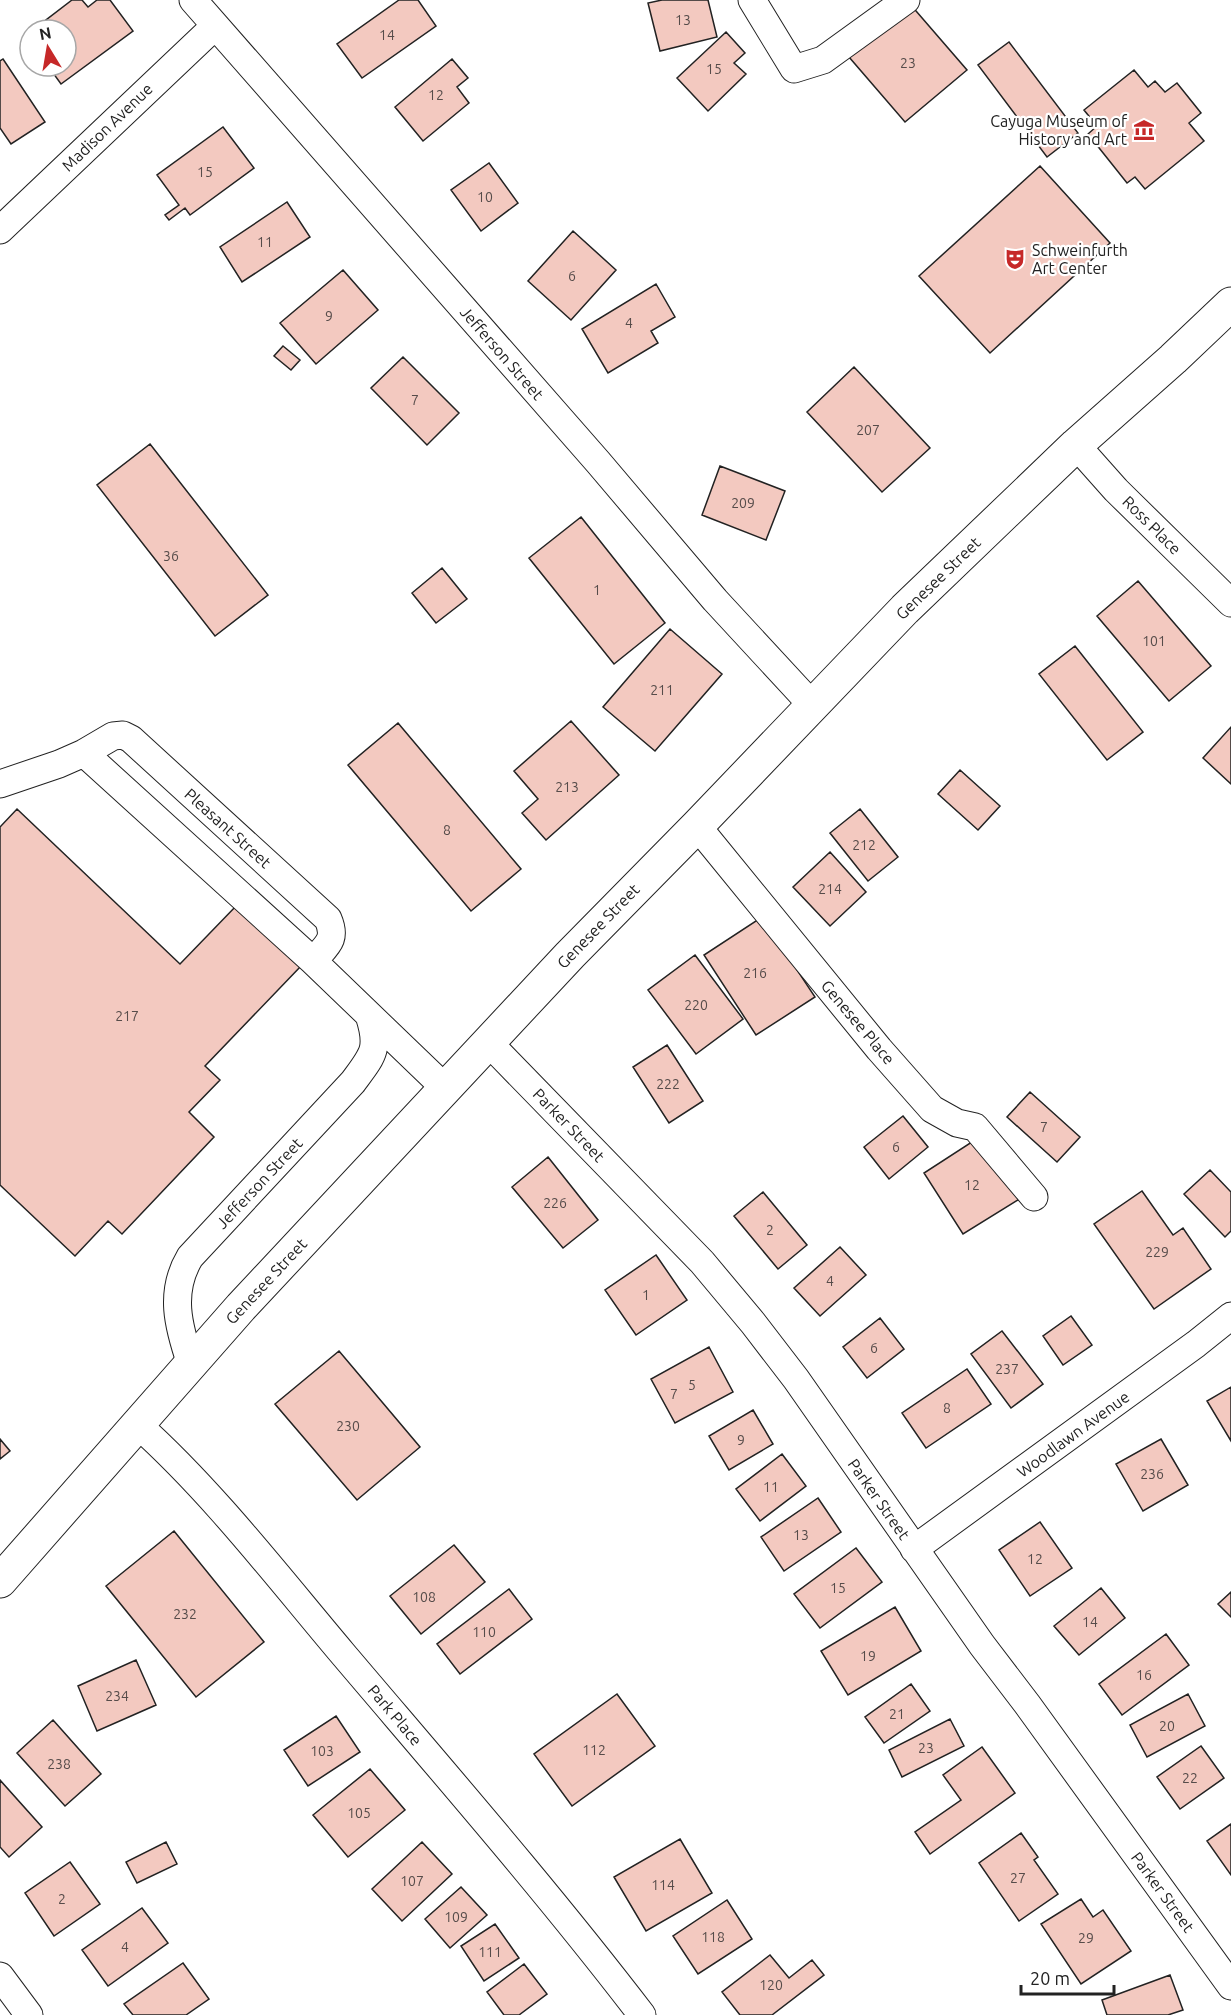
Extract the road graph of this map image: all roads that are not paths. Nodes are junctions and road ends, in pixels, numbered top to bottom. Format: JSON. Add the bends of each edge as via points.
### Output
{"nodes":[{"id":1,"x":193,"y":0,"type":"edge"},
{"id":2,"x":752,"y":0,"type":"edge"},
{"id":3,"x":906,"y":0,"type":"edge"},
{"id":4,"x":215,"y":26,"type":"junction"},
{"id":5,"x":0,"y":230,"type":"edge"},
{"id":6,"x":1231,"y":304,"type":"edge"},
{"id":7,"x":1076,"y":445,"type":"junction"},
{"id":8,"x":1231,"y":603,"type":"edge"},
{"id":9,"x":813,"y":706,"type":"junction"},
{"id":10,"x":84,"y":753,"type":"junction"},
{"id":11,"x":0,"y":784,"type":"edge"},
{"id":12,"x":697,"y":826,"type":"junction"},
{"id":13,"x":313,"y":961,"type":"junction"},
{"id":14,"x":369,"y":1015,"type":"junction"},
{"id":15,"x":489,"y":1043,"type":"junction"},
{"id":16,"x":445,"y":1088,"type":"junction"},
{"id":17,"x":1034,"y":1197,"type":"dead end"},
{"id":18,"x":1231,"y":1316,"type":"edge"},
{"id":19,"x":191,"y":1364,"type":"junction"},
{"id":20,"x":137,"y":1424,"type":"junction"},
{"id":21,"x":914,"y":1549,"type":"junction"},
{"id":22,"x":0,"y":1581,"type":"edge"},
{"id":23,"x":0,"y":1976,"type":"edge"},
{"id":24,"x":1231,"y":1986,"type":"edge"},
{"id":25,"x":29,"y":2015,"type":"edge"},
{"id":26,"x":642,"y":2015,"type":"edge"}],
"edges":[{"from":1,"to":4,"type":"street","name":"Jefferson Street"},
{"from":2,"to":3,"type":"street","via":[[794,69],[824,60]]},
{"from":4,"to":5,"type":"street","name":"Madison Avenue"},
{"from":4,"to":9,"type":"street","name":"Jefferson Street","via":[[715,600]]},
{"from":6,"to":7,"type":"main road","name":"Genesee Street"},
{"from":7,"to":8,"type":"street","name":"Ross Place"},
{"from":7,"to":9,"type":"main road","name":"Genesee Street","via":[[905,609]]},
{"from":9,"to":12,"type":"main road","name":"Genesee Street"},
{"from":10,"to":11,"type":"street","name":"Pleasant Street"},
{"from":10,"to":13,"type":"street"},
{"from":10,"to":13,"type":"street","name":"Pleasant Street","via":[[113,736],[131,739],[328,919],[332,939]]},
{"from":12,"to":15,"type":"main road","name":"Genesee Street"},
{"from":12,"to":17,"type":"street","name":"Genesee Place","via":[[932,1109],[957,1123],[975,1127]]},
{"from":13,"to":14,"type":"street"},
{"from":14,"to":16,"type":"street"},
{"from":14,"to":19,"type":"street","name":"Jefferson Street","via":[[376,1036],[371,1057],[190,1257],[181,1272],[178,1316]]},
{"from":15,"to":16,"type":"main road","name":"Genesee Street"},
{"from":15,"to":21,"type":"street","name":"Parker Street","via":[[709,1270],[796,1379]]},
{"from":16,"to":19,"type":"main road","name":"Genesee Street"},
{"from":18,"to":21,"type":"street","name":"Woodlawn Avenue"},
{"from":19,"to":20,"type":"main road","name":"Genesee Street"},
{"from":20,"to":22,"type":"main road","name":"Genesee Street"},
{"from":20,"to":26,"type":"street","name":"Park Place","via":[[226,1517],[535,1880]]},
{"from":21,"to":24,"type":"street","name":"Parker Street"},
{"from":23,"to":25,"type":"street"}]}
